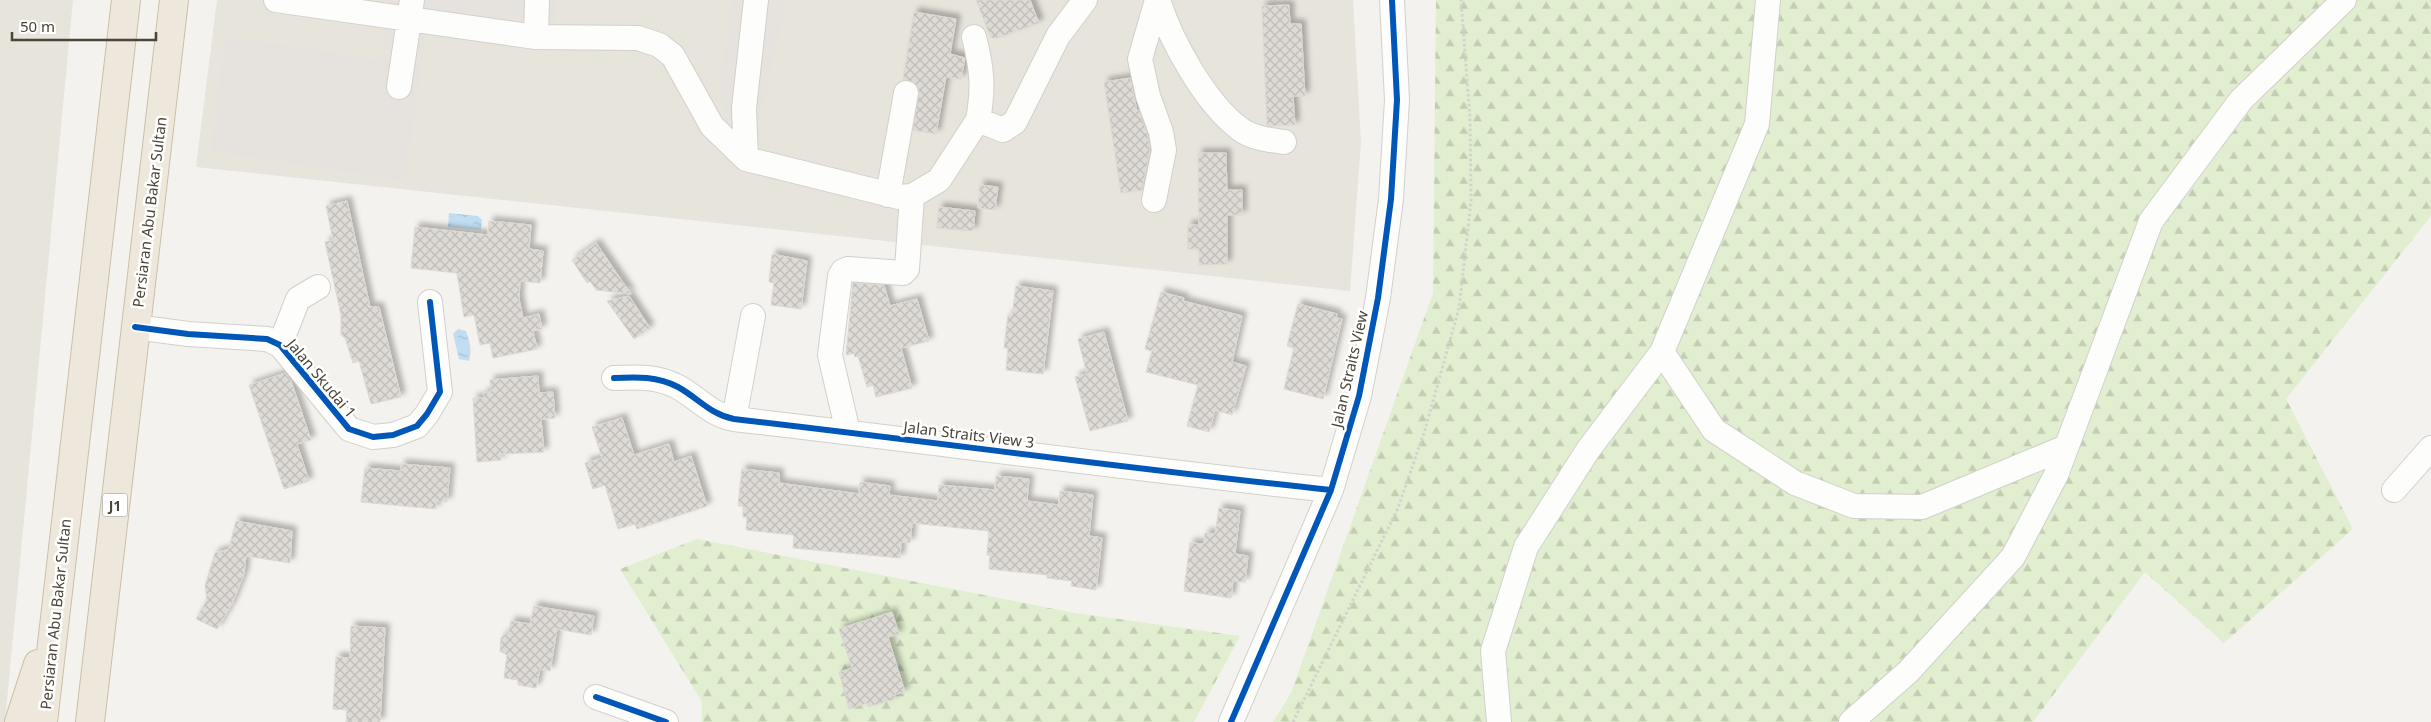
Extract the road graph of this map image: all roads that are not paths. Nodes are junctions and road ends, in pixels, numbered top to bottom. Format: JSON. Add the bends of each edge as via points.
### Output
{"nodes":[{"id":1,"x":113,"y":0,"type":"edge"},
{"id":2,"x":126,"y":0,"type":"edge"},
{"id":3,"x":174,"y":0,"type":"edge"},
{"id":4,"x":276,"y":0,"type":"edge"},
{"id":5,"x":537,"y":0,"type":"edge"},
{"id":6,"x":756,"y":0,"type":"edge"},
{"id":7,"x":1085,"y":0,"type":"edge"},
{"id":8,"x":1157,"y":0,"type":"edge"},
{"id":9,"x":1392,"y":0,"type":"edge"},
{"id":10,"x":1768,"y":0,"type":"edge"},
{"id":11,"x":2344,"y":0,"type":"edge"},
{"id":12,"x":411,"y":9,"type":"edge"},
{"id":13,"x":123,"y":31,"type":"junction"},
{"id":14,"x":536,"y":37,"type":"junction"},
{"id":15,"x":974,"y":37,"type":"dead end"},
{"id":16,"x":399,"y":86,"type":"dead end"},
{"id":17,"x":906,"y":93,"type":"dead end"},
{"id":18,"x":978,"y":120,"type":"junction"},
{"id":19,"x":1284,"y":142,"type":"dead end"},
{"id":20,"x":746,"y":159,"type":"junction"},
{"id":21,"x":888,"y":195,"type":"junction"},
{"id":22,"x":912,"y":196,"type":"junction"},
{"id":23,"x":1154,"y":200,"type":"dead end"},
{"id":24,"x":318,"y":287,"type":"dead end"},
{"id":25,"x":430,"y":302,"type":"dead end"},
{"id":26,"x":753,"y":316,"type":"dead end"},
{"id":27,"x":135,"y":327,"type":"junction"},
{"id":28,"x":280,"y":345,"type":"junction"},
{"id":29,"x":1662,"y":352,"type":"junction"},
{"id":30,"x":614,"y":378,"type":"dead end"},
{"id":31,"x":734,"y":418,"type":"junction"},
{"id":32,"x":848,"y":432,"type":"junction"},
{"id":33,"x":2066,"y":447,"type":"junction"},
{"id":34,"x":2429,"y":456,"type":"edge"},
{"id":35,"x":1331,"y":490,"type":"junction"},
{"id":36,"x":2394,"y":490,"type":"dead end"},
{"id":37,"x":56,"y":606,"type":"junction"},
{"id":38,"x":596,"y":696,"type":"dead end"},
{"id":39,"x":19,"y":722,"type":"edge"},
{"id":40,"x":43,"y":722,"type":"edge"},
{"id":41,"x":90,"y":722,"type":"edge"},
{"id":42,"x":666,"y":722,"type":"edge"},
{"id":43,"x":1231,"y":722,"type":"edge"},
{"id":44,"x":1499,"y":722,"type":"edge"},
{"id":45,"x":1851,"y":722,"type":"edge"}],
"edges":[{"from":1,"to":13,"type":"highway"},
{"from":2,"to":13,"type":"highway","name":"Persiaran Abu Bakar Sultan"},
{"from":3,"to":27,"type":"highway","name":"Persiaran Abu Bakar Sultan","number":"J1"},
{"from":4,"to":12,"type":"street"},
{"from":5,"to":14,"type":"street"},
{"from":6,"to":20,"type":"street","via":[[744,108]]},
{"from":7,"to":18,"type":"street","via":[[1058,36],[1015,122],[1003,130]]},
{"from":8,"to":19,"type":"street","via":[[1167,28],[1207,95],[1223,114],[1241,130]]},
{"from":8,"to":23,"type":"street","via":[[1140,59],[1164,150]]},
{"from":9,"to":35,"type":"street","name":"Jalan Straits View","via":[[1397,100],[1391,199],[1378,298],[1359,396]]},
{"from":10,"to":29,"type":"street","via":[[1757,124]]},
{"from":11,"to":33,"type":"street","via":[[2241,100],[2151,221]]},
{"from":12,"to":14,"type":"street"},
{"from":12,"to":16,"type":"street"},
{"from":13,"to":37,"type":"highway","name":"Persiaran Abu Bakar Sultan"},
{"from":14,"to":20,"type":"street","via":[[638,38],[659,45],[673,56],[712,126]]},
{"from":15,"to":18,"type":"street","via":[[982,72],[983,94]]},
{"from":17,"to":21,"type":"street"},
{"from":18,"to":22,"type":"street","via":[[939,180]]},
{"from":20,"to":21,"type":"street"},
{"from":21,"to":22,"type":"street"},
{"from":22,"to":32,"type":"street","via":[[908,269],[903,273],[848,269],[840,276],[830,355]]},
{"from":24,"to":28,"type":"street","via":[[298,299]]},
{"from":25,"to":28,"type":"street","name":"Jalan Skudai 1","via":[[440,392],[417,426],[394,435],[373,437],[349,429]]},
{"from":26,"to":31,"type":"street"},
{"from":27,"to":28,"type":"street","name":"Jalan Skudai 1","via":[[267,339]]},
{"from":27,"to":41,"type":"highway","name":"Persiaran Abu Bakar Sultan","number":"J1"},
{"from":29,"to":33,"type":"street","via":[[1714,430],[1795,483],[1854,506],[1922,507]]},
{"from":29,"to":44,"type":"street","via":[[1588,450],[1526,547],[1493,651]]},
{"from":30,"to":31,"type":"street","name":"Jalan Straits View 3","via":[[658,379],[678,387],[720,416]]},
{"from":31,"to":32,"type":"street","name":"Jalan Straits View 3"},
{"from":32,"to":35,"type":"street","name":"Jalan Straits View 3"},
{"from":33,"to":45,"type":"street","via":[[2056,475],[2013,557],[1908,672]]},
{"from":34,"to":36,"type":"street"},
{"from":35,"to":43,"type":"street","name":"Jalan Straits View"},
{"from":37,"to":39,"type":"highway"},
{"from":37,"to":40,"type":"highway","name":"Persiaran Abu Bakar Sultan"},
{"from":38,"to":42,"type":"street"}]}
